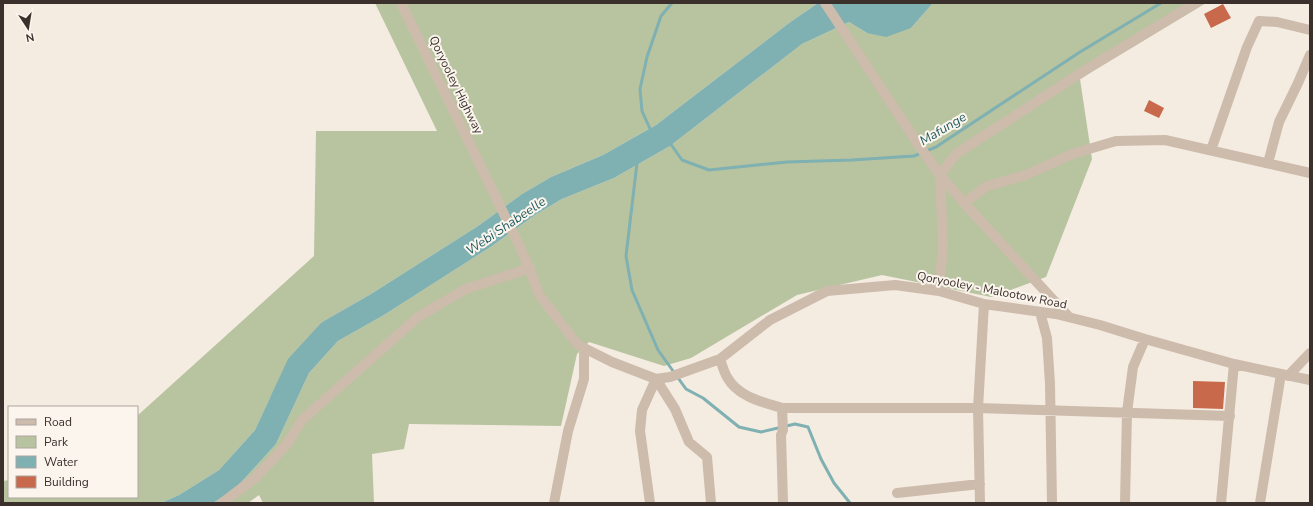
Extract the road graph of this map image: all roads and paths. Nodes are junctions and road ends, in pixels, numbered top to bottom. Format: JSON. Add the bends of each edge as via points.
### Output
{"nodes":[{"id":1,"x":401,"y":3,"type":"edge"},
{"id":2,"x":825,"y":3,"type":"edge"},
{"id":3,"x":1196,"y":3,"type":"edge"},
{"id":4,"x":1310,"y":30,"type":"edge"},
{"id":5,"x":1310,"y":55,"type":"edge"},
{"id":6,"x":1211,"y":150,"type":"junction"},
{"id":7,"x":1268,"y":163,"type":"junction"},
{"id":8,"x":1310,"y":173,"type":"edge"},
{"id":9,"x":940,"y":175,"type":"junction"},
{"id":10,"x":964,"y":203,"type":"junction"},
{"id":11,"x":530,"y":268,"type":"junction"},
{"id":12,"x":939,"y":291,"type":"junction"},
{"id":13,"x":984,"y":304,"type":"junction"},
{"id":14,"x":1040,"y":312,"type":"junction"},
{"id":15,"x":1070,"y":318,"type":"junction"},
{"id":16,"x":1145,"y":339,"type":"junction"},
{"id":17,"x":584,"y":348,"type":"junction"},
{"id":18,"x":1310,"y":353,"type":"edge"},
{"id":19,"x":720,"y":360,"type":"junction"},
{"id":20,"x":1234,"y":364,"type":"junction"},
{"id":21,"x":1284,"y":375,"type":"junction"},
{"id":22,"x":656,"y":379,"type":"junction"},
{"id":23,"x":1310,"y":380,"type":"edge"},
{"id":24,"x":782,"y":408,"type":"junction"},
{"id":25,"x":978,"y":408,"type":"junction"},
{"id":26,"x":1050,"y":410,"type":"junction"},
{"id":27,"x":1127,"y":412,"type":"junction"},
{"id":28,"x":1230,"y":416,"type":"junction"},
{"id":29,"x":980,"y":484,"type":"junction"},
{"id":30,"x":897,"y":493,"type":"dead end"},
{"id":31,"x":222,"y":503,"type":"edge"},
{"id":32,"x":554,"y":503,"type":"edge"},
{"id":33,"x":650,"y":503,"type":"edge"},
{"id":34,"x":711,"y":503,"type":"edge"},
{"id":35,"x":783,"y":503,"type":"edge"},
{"id":36,"x":980,"y":503,"type":"edge"},
{"id":37,"x":1052,"y":503,"type":"edge"},
{"id":38,"x":1124,"y":503,"type":"edge"},
{"id":39,"x":1221,"y":503,"type":"edge"},
{"id":40,"x":1260,"y":503,"type":"edge"}],
"edges":[{"from":1,"to":11,"type":"street","name":"Qoryooley Highway"},
{"from":2,"to":9,"type":"street"},
{"from":3,"to":9,"type":"street","via":[[1090,67],[956,154]]},
{"from":4,"to":6,"type":"street","via":[[1277,22],[1259,21],[1247,47]]},
{"from":5,"to":7,"type":"street","via":[[1279,122]]},
{"from":6,"to":7,"type":"street"},
{"from":6,"to":10,"type":"street","via":[[1165,140],[1116,141],[1072,154],[1026,175],[987,186]]},
{"from":7,"to":8,"type":"street"},
{"from":9,"to":10,"type":"street"},
{"from":9,"to":12,"type":"street","via":[[943,245]]},
{"from":10,"to":15,"type":"street"},
{"from":11,"to":17,"type":"street","via":[[540,296]]},
{"from":11,"to":31,"type":"street","via":[[466,289],[418,317],[302,420],[287,444],[255,478]]},
{"from":12,"to":13,"type":"street","name":"Qoryooley - Malootow Road"},
{"from":12,"to":19,"type":"street","name":"Qoryooley - Malootow Road","via":[[895,285],[827,291],[770,320]]},
{"from":13,"to":14,"type":"street","name":"Qoryooley - Malootow Road"},
{"from":13,"to":25,"type":"street"},
{"from":14,"to":15,"type":"street","name":"Qoryooley - Malootow Road"},
{"from":14,"to":26,"type":"street","via":[[1047,338]]},
{"from":15,"to":16,"type":"street","name":"Qoryooley - Malootow Road"},
{"from":16,"to":20,"type":"street","name":"Qoryooley - Malootow Road"},
{"from":16,"to":27,"type":"street","via":[[1133,367]]},
{"from":17,"to":22,"type":"street"},
{"from":17,"to":32,"type":"street","via":[[584,379],[568,431]]},
{"from":18,"to":21,"type":"street"},
{"from":19,"to":22,"type":"street","name":"Qoryooley - Malootow Road","via":[[670,377]]},
{"from":19,"to":24,"type":"street","via":[[727,378],[742,394]]},
{"from":20,"to":21,"type":"street","name":"Qoryooley - Malootow Road"},
{"from":20,"to":28,"type":"street"},
{"from":21,"to":23,"type":"street","name":"Qoryooley - Malootow Road"},
{"from":21,"to":40,"type":"street"},
{"from":22,"to":33,"type":"street","via":[[642,410],[640,431]]},
{"from":22,"to":34,"type":"street","via":[[675,409],[689,442],[707,457]]},
{"from":24,"to":25,"type":"street"},
{"from":24,"to":35,"type":"street"},
{"from":25,"to":26,"type":"street"},
{"from":25,"to":29,"type":"street"},
{"from":26,"to":27,"type":"street"},
{"from":26,"to":37,"type":"street"},
{"from":27,"to":28,"type":"street"},
{"from":27,"to":38,"type":"street"},
{"from":28,"to":39,"type":"street"},
{"from":29,"to":30,"type":"street"},
{"from":29,"to":36,"type":"street"}]}
